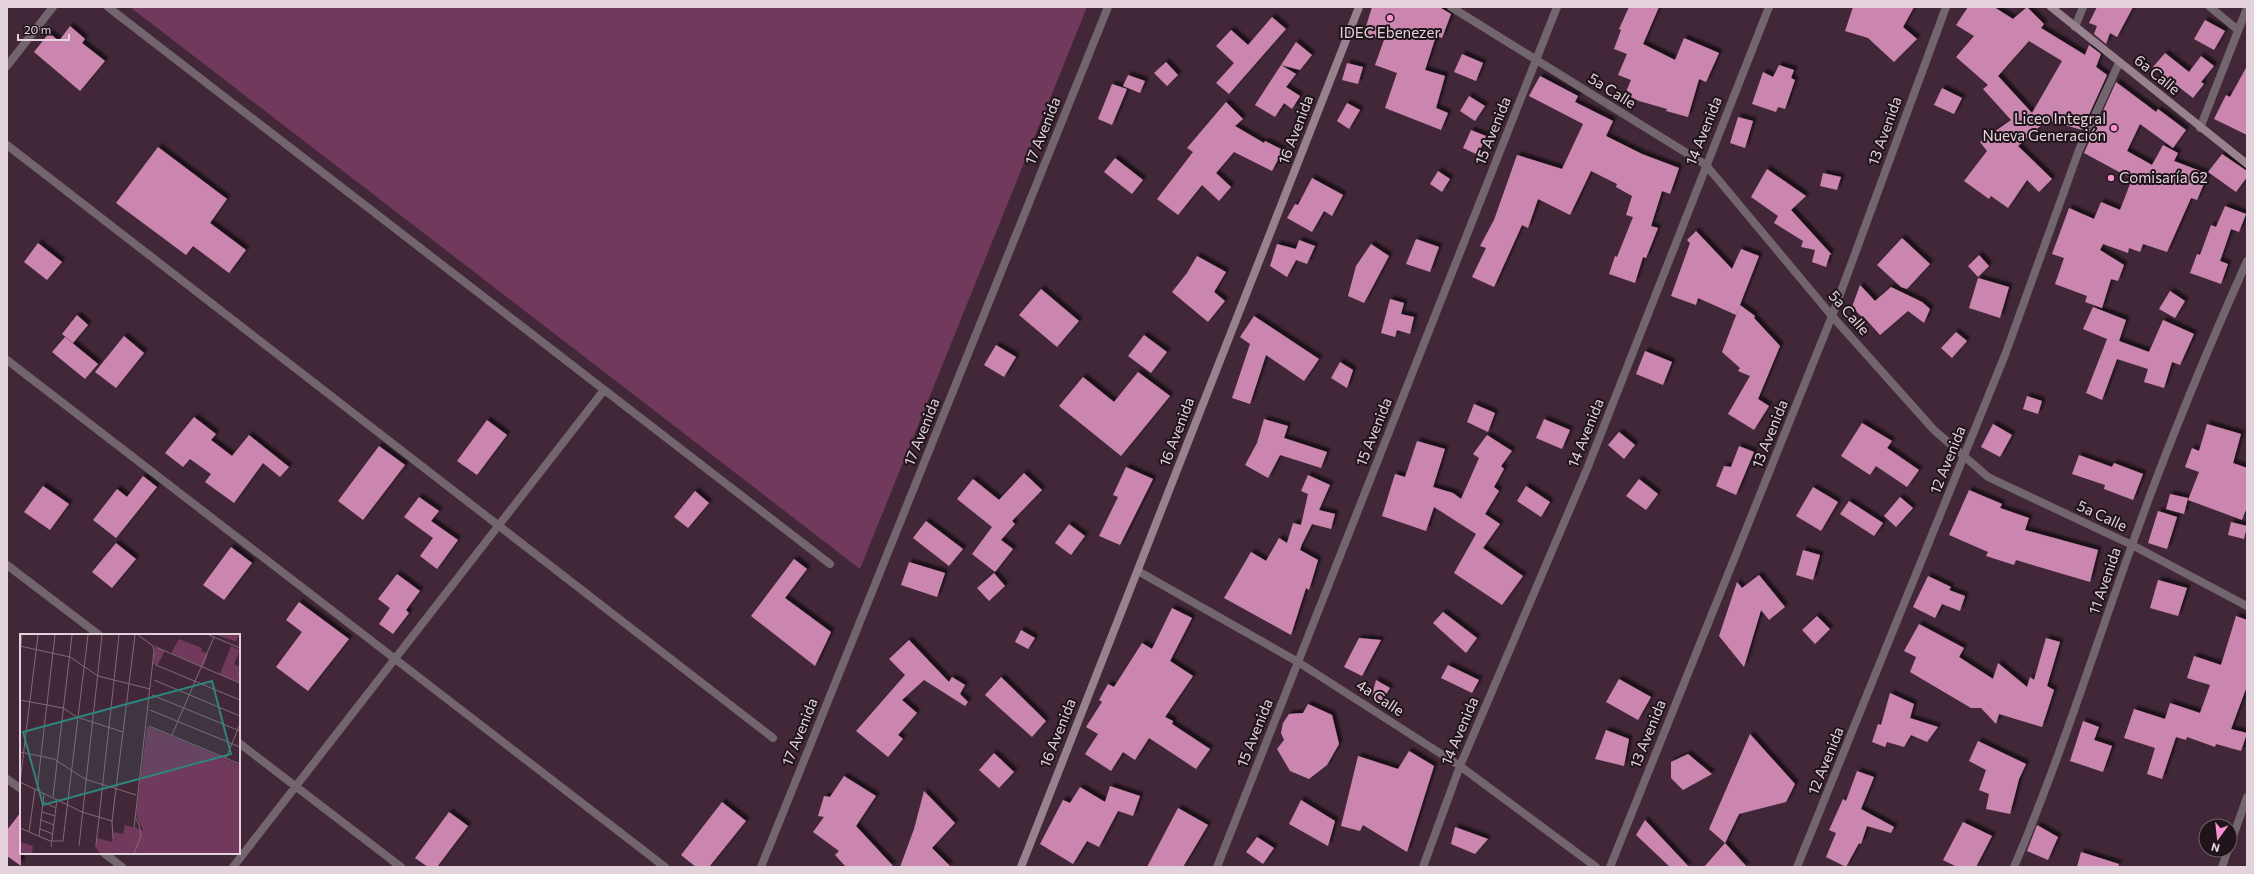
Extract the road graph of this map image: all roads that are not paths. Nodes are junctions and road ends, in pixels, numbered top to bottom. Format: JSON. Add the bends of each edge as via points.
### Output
{"nodes":[{"id":1,"x":53,"y":7,"type":"edge"},
{"id":2,"x":108,"y":7,"type":"edge"},
{"id":3,"x":1108,"y":7,"type":"edge"},
{"id":4,"x":1359,"y":7,"type":"edge"},
{"id":5,"x":1451,"y":7,"type":"edge"},
{"id":6,"x":1557,"y":7,"type":"edge"},
{"id":7,"x":1769,"y":7,"type":"edge"},
{"id":8,"x":1946,"y":7,"type":"edge"},
{"id":9,"x":2051,"y":7,"type":"edge"},
{"id":10,"x":2083,"y":7,"type":"edge"},
{"id":11,"x":2210,"y":7,"type":"edge"},
{"id":12,"x":2247,"y":8,"type":"edge"},
{"id":13,"x":2075,"y":27,"type":"junction"},
{"id":14,"x":2238,"y":30,"type":"junction"},
{"id":15,"x":1536,"y":60,"type":"junction"},
{"id":16,"x":2120,"y":63,"type":"junction"},
{"id":17,"x":7,"y":66,"type":"edge"},
{"id":18,"x":2200,"y":128,"type":"junction"},
{"id":19,"x":7,"y":145,"type":"edge"},
{"id":20,"x":2247,"y":164,"type":"edge"},
{"id":21,"x":1706,"y":165,"type":"junction"},
{"id":22,"x":2247,"y":261,"type":"edge"},
{"id":23,"x":1832,"y":316,"type":"junction"},
{"id":24,"x":7,"y":360,"type":"edge"},
{"id":25,"x":604,"y":390,"type":"junction"},
{"id":26,"x":1964,"y":457,"type":"junction"},
{"id":27,"x":499,"y":526,"type":"junction"},
{"id":28,"x":2132,"y":545,"type":"junction"},
{"id":29,"x":7,"y":564,"type":"edge"},
{"id":30,"x":830,"y":564,"type":"dead end"},
{"id":31,"x":1138,"y":571,"type":"junction"},
{"id":32,"x":2247,"y":606,"type":"edge"},
{"id":33,"x":98,"y":634,"type":"edge"},
{"id":34,"x":395,"y":659,"type":"junction"},
{"id":35,"x":1298,"y":662,"type":"junction"},
{"id":36,"x":773,"y":738,"type":"dead end"},
{"id":37,"x":240,"y":743,"type":"edge"},
{"id":38,"x":1460,"y":766,"type":"junction"},
{"id":39,"x":7,"y":779,"type":"edge"},
{"id":40,"x":296,"y":786,"type":"junction"},
{"id":41,"x":20,"y":788,"type":"edge"},
{"id":42,"x":2247,"y":797,"type":"edge"},
{"id":43,"x":2238,"y":822,"type":"edge"},
{"id":44,"x":105,"y":854,"type":"edge"},
{"id":45,"x":122,"y":867,"type":"edge"},
{"id":46,"x":233,"y":867,"type":"edge"},
{"id":47,"x":401,"y":867,"type":"edge"},
{"id":48,"x":665,"y":867,"type":"edge"},
{"id":49,"x":761,"y":867,"type":"edge"},
{"id":50,"x":1021,"y":867,"type":"edge"},
{"id":51,"x":1217,"y":867,"type":"edge"},
{"id":52,"x":1423,"y":867,"type":"edge"},
{"id":53,"x":1596,"y":867,"type":"edge"},
{"id":54,"x":1610,"y":867,"type":"edge"},
{"id":55,"x":1797,"y":867,"type":"edge"},
{"id":56,"x":2014,"y":867,"type":"edge"}],
"edges":[{"from":1,"to":17,"type":"street"},
{"from":2,"to":25,"type":"street"},
{"from":3,"to":49,"type":"street","name":"17 Avenida"},
{"from":4,"to":31,"type":"main road","name":"16 Avenida"},
{"from":5,"to":15,"type":"street","name":"5a Calle"},
{"from":6,"to":15,"type":"street","name":"15 Avenida"},
{"from":7,"to":21,"type":"street","name":"14 Avenida"},
{"from":8,"to":23,"type":"street","name":"13 Avenida"},
{"from":9,"to":13,"type":"main road","name":"6a Calle"},
{"from":10,"to":13,"type":"street"},
{"from":11,"to":14,"type":"street"},
{"from":12,"to":14,"type":"street"},
{"from":13,"to":16,"type":"main road","name":"6a Calle"},
{"from":14,"to":18,"type":"street"},
{"from":15,"to":21,"type":"street","name":"5a Calle"},
{"from":15,"to":35,"type":"street","name":"15 Avenida"},
{"from":16,"to":18,"type":"main road","name":"6a Calle"},
{"from":16,"to":26,"type":"street","name":"12 Avenida","via":[[2079,150],[2005,355]]},
{"from":18,"to":20,"type":"main road","name":"6a Calle"},
{"from":19,"to":27,"type":"street"},
{"from":21,"to":23,"type":"street","name":"5a Calle"},
{"from":21,"to":38,"type":"street","name":"14 Avenida","via":[[1587,469]]},
{"from":22,"to":28,"type":"street","name":"11 Avenida","via":[[2199,370]]},
{"from":23,"to":26,"type":"street","name":"5a Calle","via":[[1934,430]]},
{"from":23,"to":54,"type":"street","name":"13 Avenida"},
{"from":24,"to":34,"type":"street"},
{"from":25,"to":27,"type":"street"},
{"from":25,"to":30,"type":"street"},
{"from":26,"to":28,"type":"street","name":"5a Calle","via":[[1988,477]]},
{"from":26,"to":55,"type":"street","name":"12 Avenida"},
{"from":27,"to":34,"type":"street"},
{"from":27,"to":36,"type":"street"},
{"from":28,"to":32,"type":"street","name":"5a Calle"},
{"from":28,"to":56,"type":"street","name":"11 Avenida","via":[[2084,685]]},
{"from":29,"to":33,"type":"street"},
{"from":31,"to":35,"type":"street","name":"4a Calle"},
{"from":31,"to":50,"type":"main road","name":"16 Avenida"},
{"from":34,"to":40,"type":"street"},
{"from":34,"to":48,"type":"street"},
{"from":35,"to":38,"type":"street","name":"4a Calle"},
{"from":35,"to":51,"type":"street","name":"15 Avenida"},
{"from":37,"to":40,"type":"street"},
{"from":38,"to":52,"type":"street","name":"14 Avenida"},
{"from":38,"to":53,"type":"street","name":"4a Calle"},
{"from":39,"to":41,"type":"street"},
{"from":40,"to":46,"type":"street"},
{"from":40,"to":47,"type":"street"},
{"from":42,"to":43,"type":"street"},
{"from":44,"to":45,"type":"street"}]}
